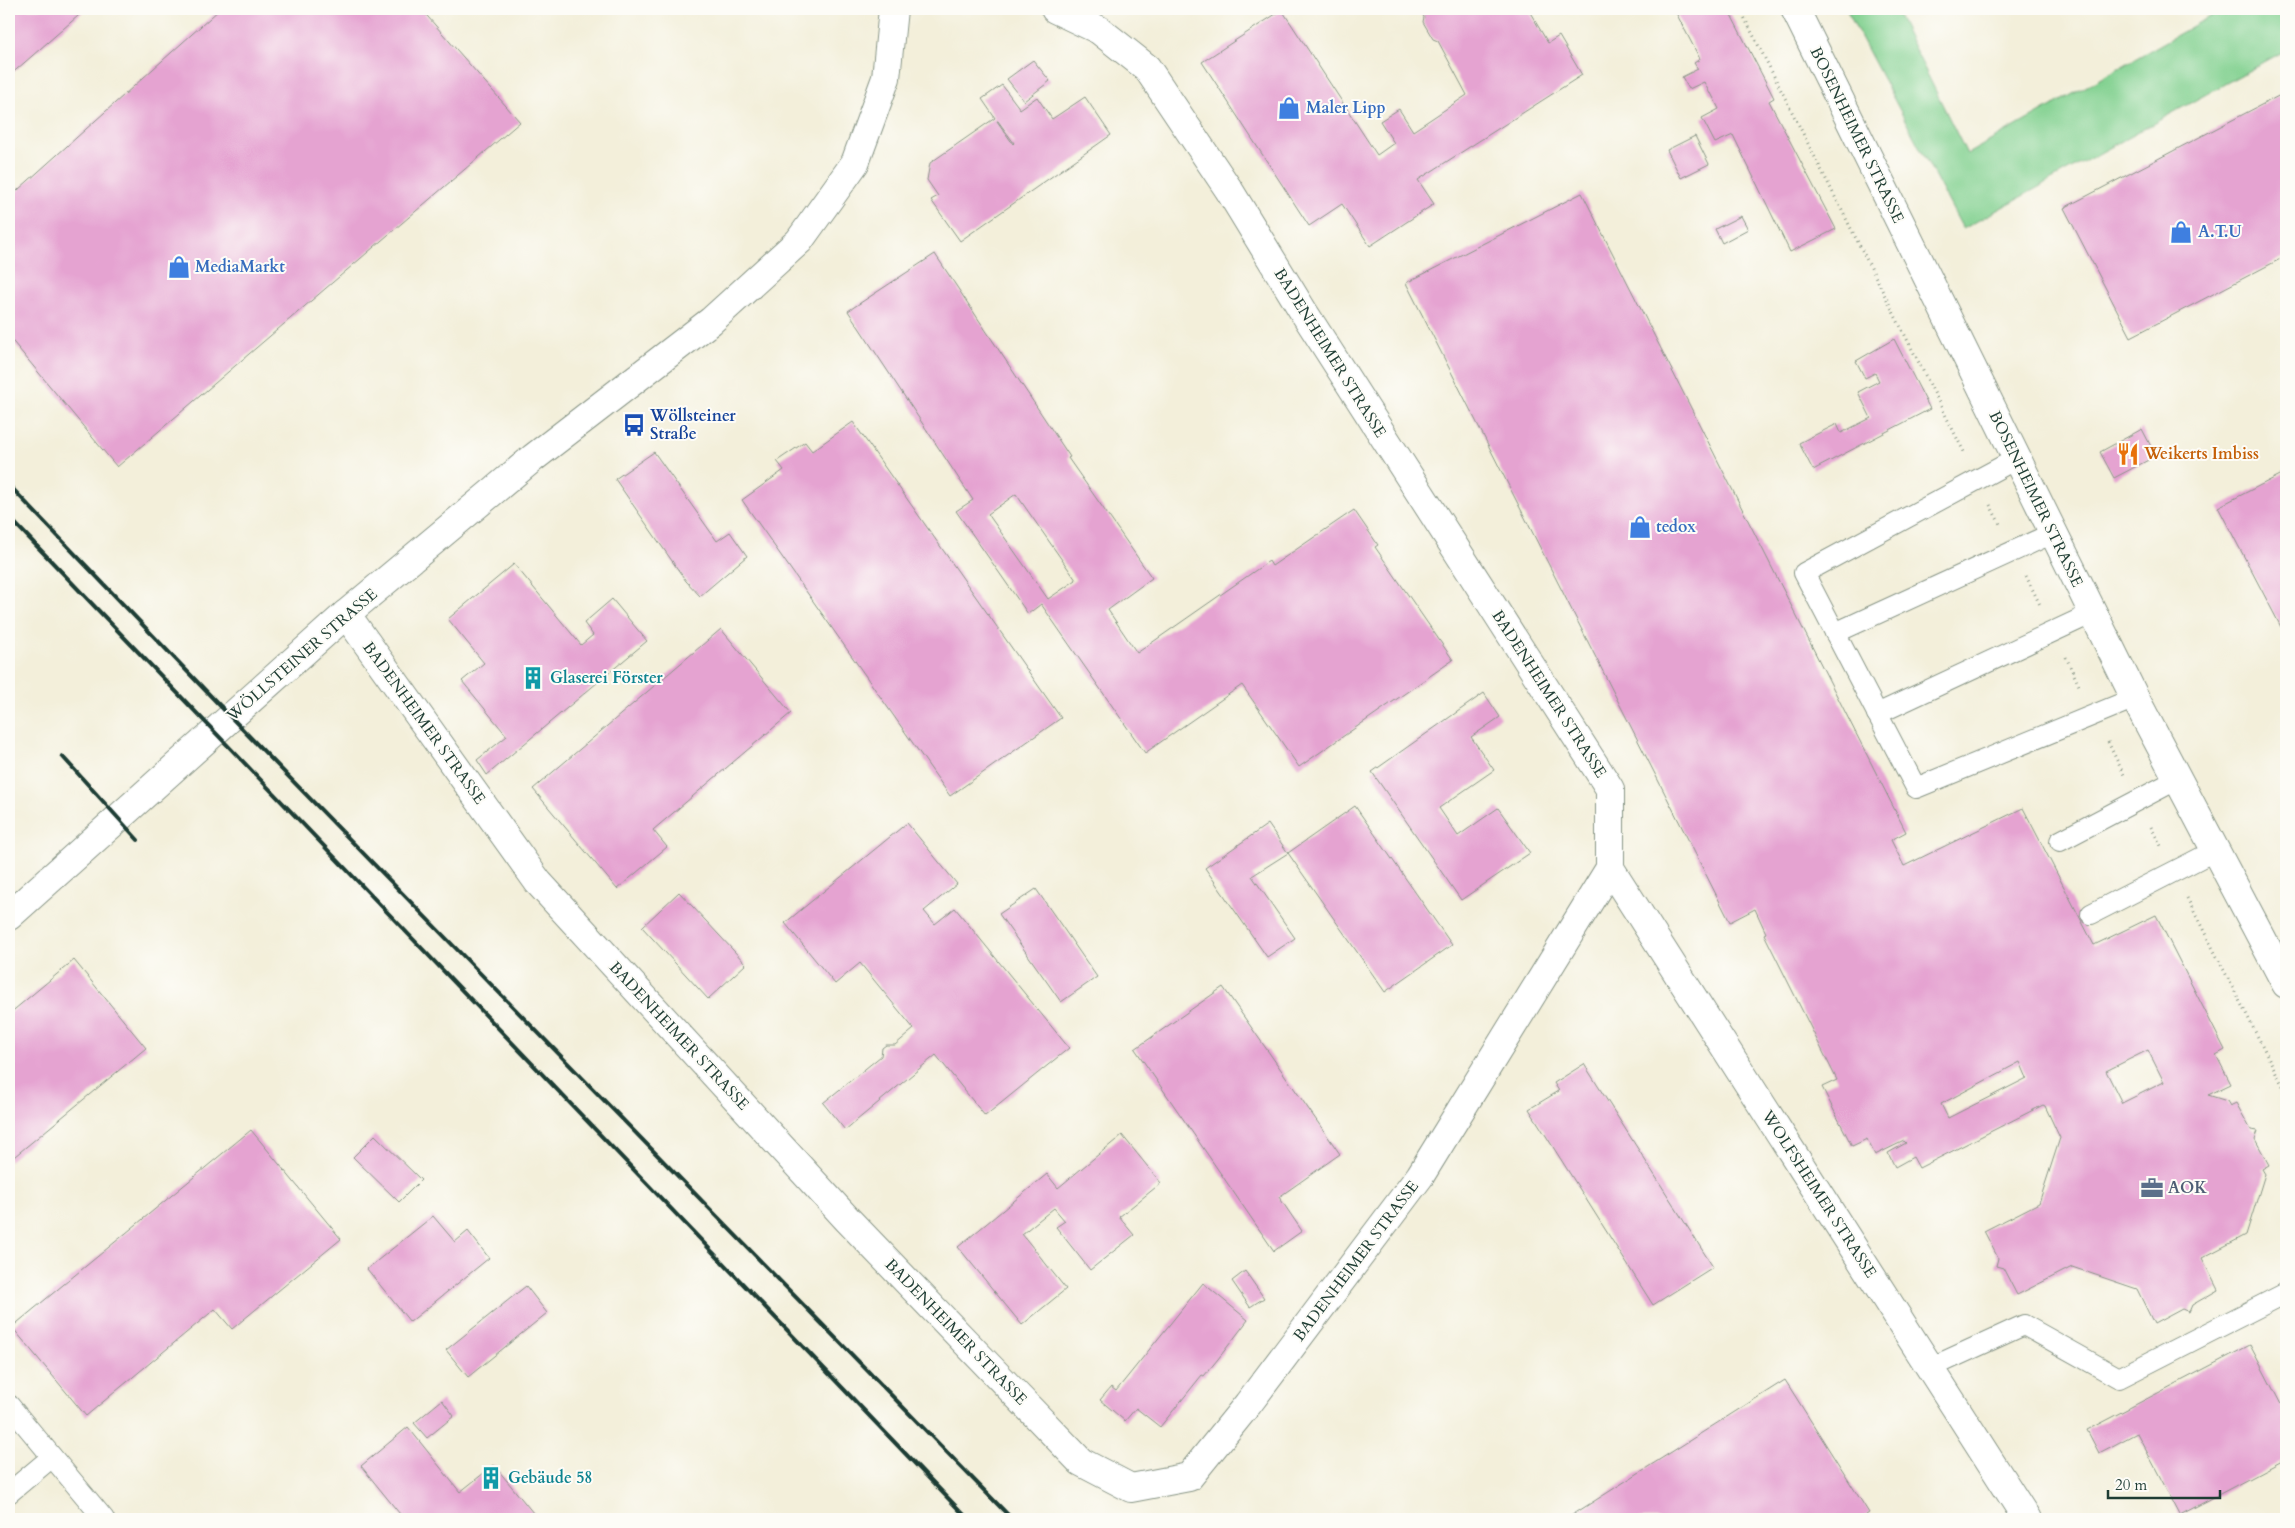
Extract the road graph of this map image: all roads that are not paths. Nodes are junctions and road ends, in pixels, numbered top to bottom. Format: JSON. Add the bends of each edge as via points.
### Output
{"nodes":[{"id":1,"x":893,"y":9,"type":"edge"},
{"id":2,"x":1055,"y":9,"type":"edge"},
{"id":3,"x":1795,"y":9,"type":"edge"},
{"id":4,"x":2016,"y":459,"type":"junction"},
{"id":5,"x":2053,"y":533,"type":"junction"},
{"id":6,"x":2093,"y":613,"type":"junction"},
{"id":7,"x":346,"y":614,"type":"junction"},
{"id":8,"x":1835,"y":633,"type":"junction"},
{"id":9,"x":2135,"y":698,"type":"junction"},
{"id":10,"x":1877,"y":714,"type":"junction"},
{"id":11,"x":2178,"y":779,"type":"junction"},
{"id":12,"x":2060,"y":841,"type":"dead end"},
{"id":13,"x":2216,"y":850,"type":"junction"},
{"id":14,"x":1610,"y":868,"type":"junction"},
{"id":15,"x":2091,"y":914,"type":"dead end"},
{"id":16,"x":9,"y":916,"type":"edge"},
{"id":17,"x":2286,"y":984,"type":"edge"},
{"id":18,"x":2286,"y":1293,"type":"edge"},
{"id":19,"x":1930,"y":1368,"type":"junction"},
{"id":20,"x":9,"y":1405,"type":"edge"},
{"id":21,"x":52,"y":1457,"type":"junction"},
{"id":22,"x":9,"y":1493,"type":"edge"},
{"id":23,"x":104,"y":1519,"type":"edge"},
{"id":24,"x":2027,"y":1519,"type":"edge"}],
"edges":[{"from":1,"to":7,"type":"street","name":"WÖLLSTEINER STRASSE","via":[[886,78],[855,163],[799,241],[711,321],[533,458]]},
{"from":2,"to":14,"type":"street","name":"BADENHEIMER STRASSE","via":[[1099,30],[1147,68],[1229,190],[1303,311],[1610,789]]},
{"from":3,"to":4,"type":"street","name":"BOSENHEIMER STRASSE"},
{"from":4,"to":5,"type":"street","name":"BOSENHEIMER STRASSE"},
{"from":4,"to":8,"type":"lane","via":[[1804,573]]},
{"from":5,"to":6,"type":"street","name":"BOSENHEIMER STRASSE"},
{"from":5,"to":8,"type":"lane"},
{"from":6,"to":9,"type":"street","name":"BOSENHEIMER STRASSE"},
{"from":6,"to":10,"type":"lane"},
{"from":7,"to":14,"type":"street","name":"BADENHEIMER STRASSE","via":[[538,882],[848,1220],[1081,1462],[1131,1488],[1189,1478],[1248,1404],[1420,1176]]},
{"from":7,"to":16,"type":"street","name":"WÖLLSTEINER STRASSE"},
{"from":8,"to":10,"type":"lane"},
{"from":9,"to":10,"type":"lane","via":[[1916,788]]},
{"from":9,"to":11,"type":"street","name":"BOSENHEIMER STRASSE"},
{"from":11,"to":12,"type":"lane"},
{"from":11,"to":13,"type":"street","name":"BOSENHEIMER STRASSE"},
{"from":13,"to":15,"type":"lane"},
{"from":13,"to":17,"type":"street","name":"BOSENHEIMER STRASSE"},
{"from":14,"to":19,"type":"street","name":"WOLFSHEIMER STRASSE"},
{"from":18,"to":19,"type":"lane","via":[[2119,1378],[2024,1326]]},
{"from":19,"to":24,"type":"street","name":"WOLFSHEIMER STRASSE"},
{"from":20,"to":21,"type":"lane"},
{"from":21,"to":22,"type":"lane"},
{"from":21,"to":23,"type":"lane"}]}
